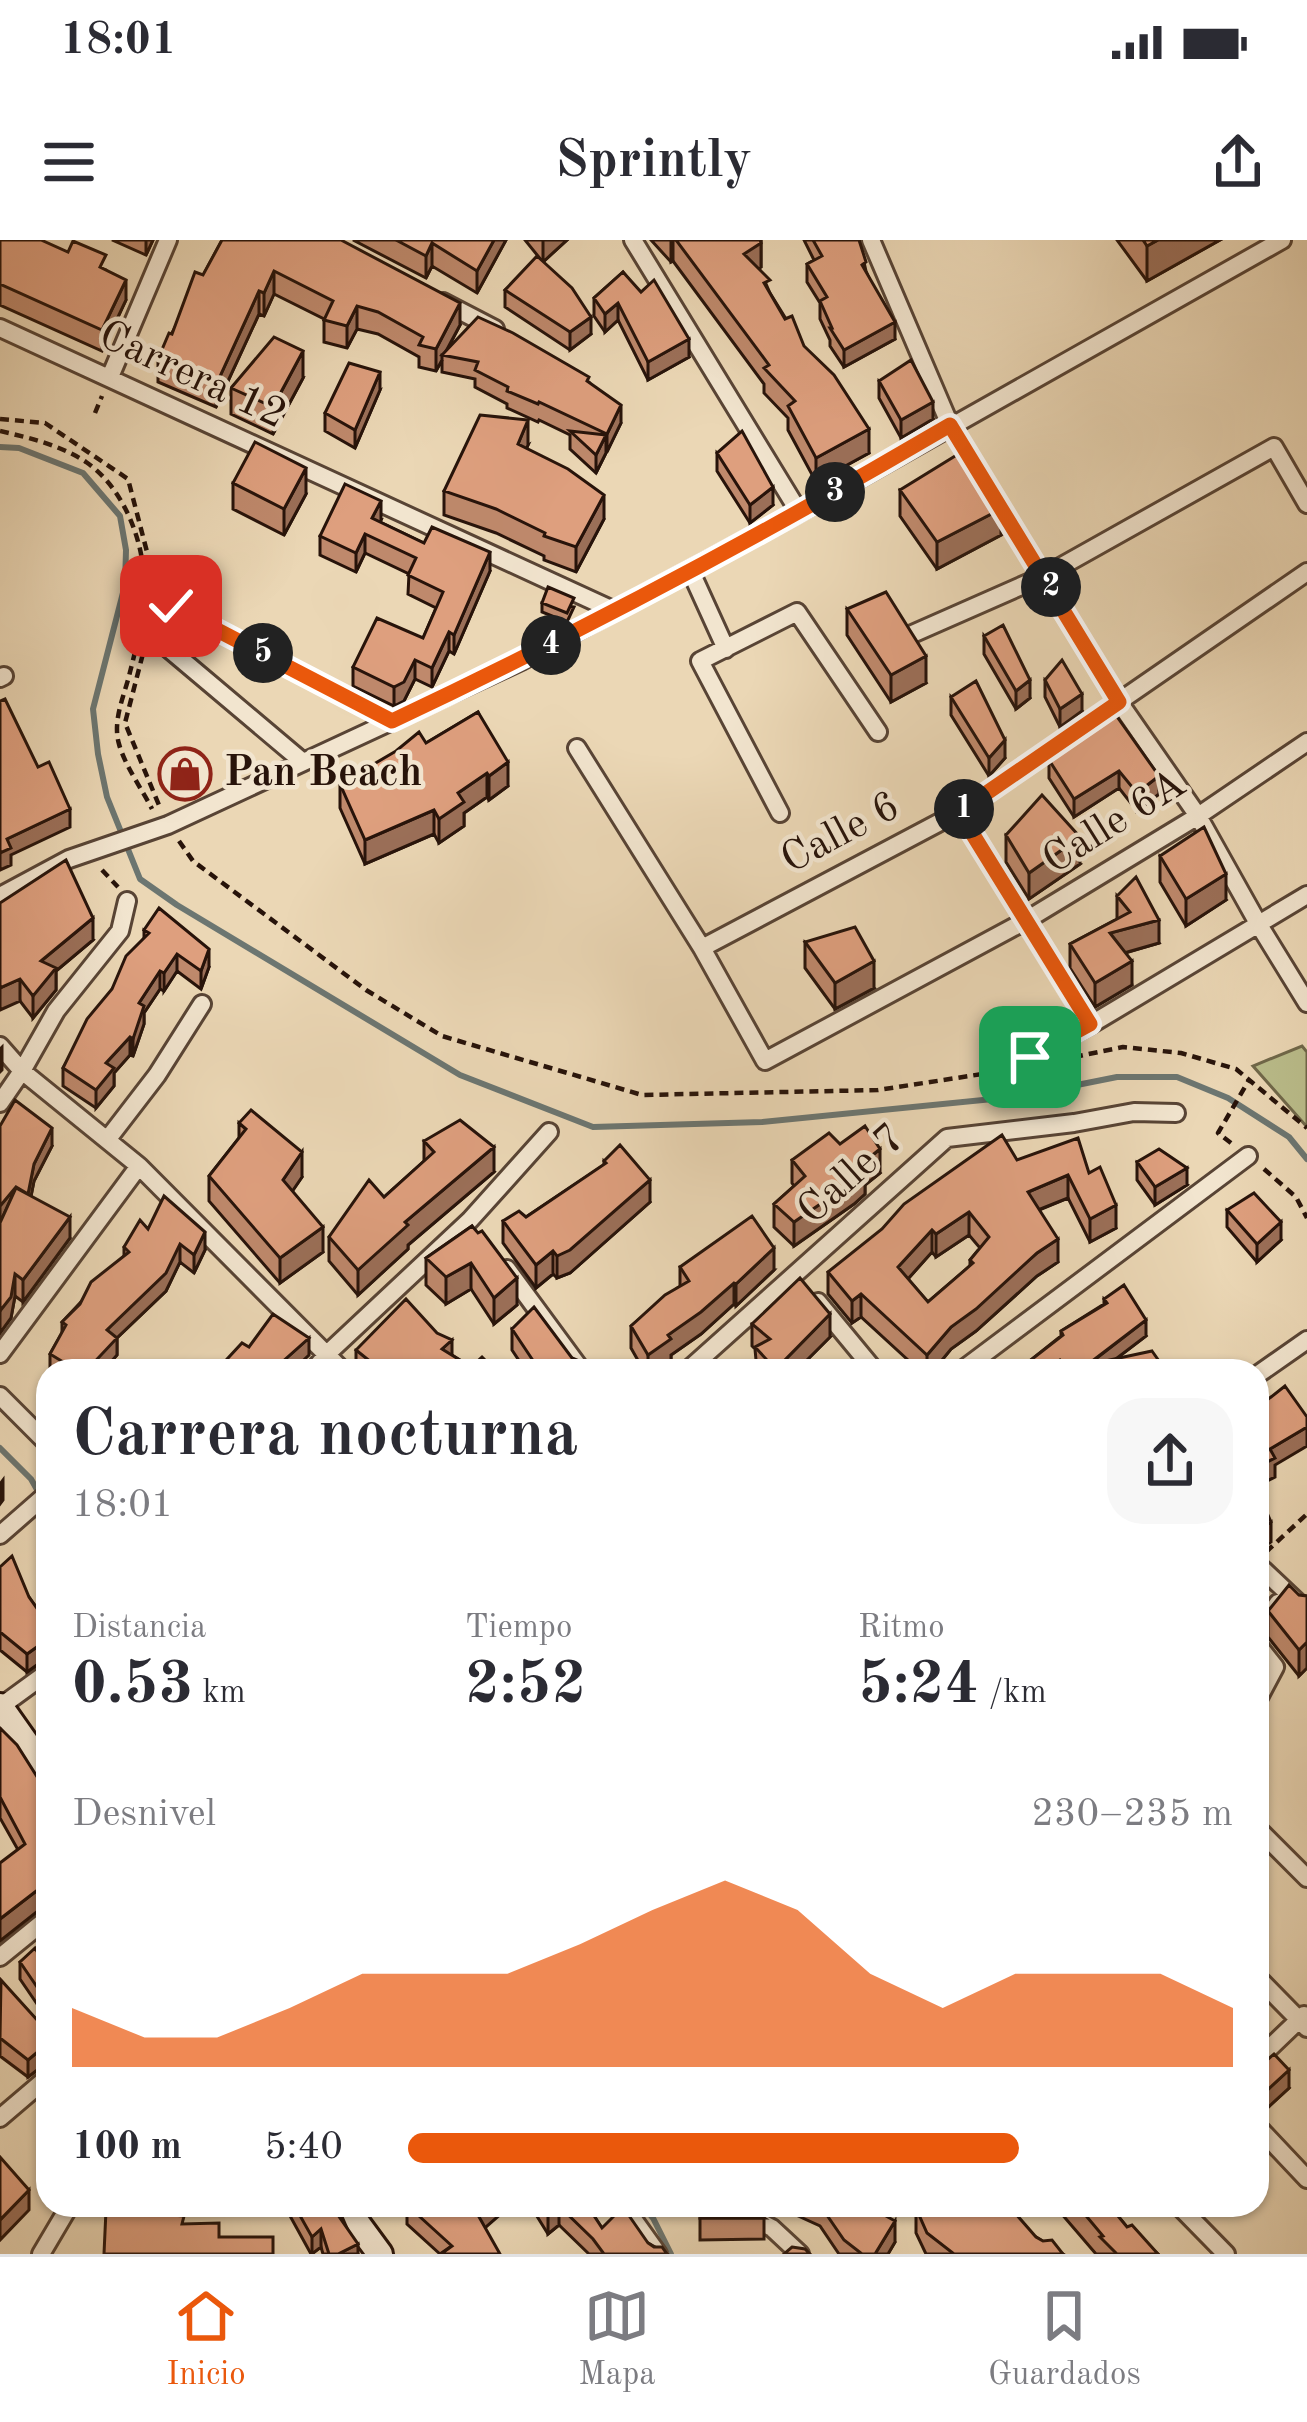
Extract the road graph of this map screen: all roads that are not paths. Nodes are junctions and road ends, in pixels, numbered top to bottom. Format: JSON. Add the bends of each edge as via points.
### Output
{"nodes":[{"id":1,"x":167,"y":240,"type":"edge"},
{"id":2,"x":633,"y":240,"type":"edge"},
{"id":3,"x":872,"y":240,"type":"edge"},
{"id":4,"x":1282,"y":240,"type":"edge"},
{"id":5,"x":428,"y":294,"type":"edge"},
{"id":6,"x":0,"y":328,"type":"edge"},
{"id":7,"x":511,"y":338,"type":"edge"},
{"id":8,"x":110,"y":376,"type":"junction"},
{"id":9,"x":950,"y":425,"type":"junction"},
{"id":10,"x":1307,"y":504,"type":"edge"},
{"id":11,"x":799,"y":512,"type":"junction"},
{"id":12,"x":692,"y":572,"type":"junction"},
{"id":13,"x":1307,"y":572,"type":"edge"},
{"id":14,"x":1044,"y":576,"type":"junction"},
{"id":15,"x":171,"y":606,"type":"dead end"},
{"id":16,"x":615,"y":611,"type":"junction"},
{"id":17,"x":910,"y":635,"type":"edge"},
{"id":18,"x":169,"y":649,"type":"dead end"},
{"id":19,"x":726,"y":649,"type":"junction"},
{"id":20,"x":1119,"y":702,"type":"junction"},
{"id":21,"x":392,"y":721,"type":"junction"},
{"id":22,"x":878,"y":732,"type":"dead end"},
{"id":23,"x":1307,"y":742,"type":"edge"},
{"id":24,"x":577,"y":748,"type":"dead end"},
{"id":25,"x":303,"y":762,"type":"junction"},
{"id":26,"x":959,"y":812,"type":"junction"},
{"id":27,"x":780,"y":813,"type":"dead end"},
{"id":28,"x":1198,"y":815,"type":"junction"},
{"id":29,"x":1307,"y":895,"type":"edge"},
{"id":30,"x":0,"y":896,"type":"edge"},
{"id":31,"x":127,"y":901,"type":"road end"},
{"id":32,"x":1024,"y":921,"type":"junction"},
{"id":33,"x":1259,"y":926,"type":"junction"},
{"id":34,"x":702,"y":948,"type":"junction"},
{"id":35,"x":1307,"y":1003,"type":"edge"},
{"id":36,"x":202,"y":1004,"type":"dead end"},
{"id":37,"x":1090,"y":1024,"type":"junction"},
{"id":38,"x":0,"y":1046,"type":"edge"},
{"id":39,"x":1030,"y":1061,"type":"road end"},
{"id":40,"x":22,"y":1071,"type":"junction"},
{"id":41,"x":0,"y":1103,"type":"edge"},
{"id":42,"x":1175,"y":1113,"type":"dead end"},
{"id":43,"x":549,"y":1132,"type":"dead end"},
{"id":44,"x":107,"y":1139,"type":"junction"},
{"id":45,"x":1248,"y":1156,"type":"road end"},
{"id":46,"x":139,"y":1166,"type":"junction"},
{"id":47,"x":470,"y":1220,"type":"junction"},
{"id":48,"x":484,"y":1239,"type":"edge"},
{"id":49,"x":498,"y":1258,"type":"edge"},
{"id":50,"x":795,"y":1274,"type":"junction"},
{"id":51,"x":1307,"y":1340,"type":"edge"},
{"id":52,"x":0,"y":1354,"type":"edge"},
{"id":53,"x":327,"y":1354,"type":"junction"},
{"id":54,"x":323,"y":1359,"type":"edge"},
{"id":55,"x":332,"y":1359,"type":"edge"},
{"id":56,"x":573,"y":1359,"type":"edge"},
{"id":57,"x":700,"y":1359,"type":"edge"},
{"id":58,"x":865,"y":1359,"type":"edge"},
{"id":59,"x":978,"y":1359,"type":"edge"},
{"id":60,"x":1269,"y":1367,"type":"edge"},
{"id":61,"x":0,"y":1396,"type":"edge"},
{"id":62,"x":36,"y":1432,"type":"edge"},
{"id":63,"x":36,"y":1503,"type":"edge"},
{"id":64,"x":0,"y":1535,"type":"edge"},
{"id":65,"x":1269,"y":1575,"type":"edge"},
{"id":66,"x":1286,"y":1593,"type":"junction"},
{"id":67,"x":1307,"y":1611,"type":"edge"},
{"id":68,"x":1269,"y":1615,"type":"edge"},
{"id":69,"x":36,"y":1681,"type":"edge"},
{"id":70,"x":0,"y":1707,"type":"edge"},
{"id":71,"x":36,"y":1757,"type":"edge"},
{"id":72,"x":1269,"y":1840,"type":"edge"},
{"id":73,"x":1307,"y":1878,"type":"edge"},
{"id":74,"x":36,"y":1928,"type":"edge"},
{"id":75,"x":0,"y":1957,"type":"edge"},
{"id":76,"x":1269,"y":1988,"type":"edge"},
{"id":77,"x":1304,"y":2020,"type":"edge"},
{"id":78,"x":1269,"y":2050,"type":"edge"},
{"id":79,"x":36,"y":2087,"type":"edge"},
{"id":80,"x":0,"y":2118,"type":"edge"},
{"id":81,"x":1269,"y":2139,"type":"edge"},
{"id":82,"x":1307,"y":2179,"type":"edge"},
{"id":83,"x":63,"y":2217,"type":"edge"},
{"id":84,"x":357,"y":2217,"type":"edge"},
{"id":85,"x":632,"y":2217,"type":"edge"},
{"id":86,"x":750,"y":2217,"type":"edge"},
{"id":87,"x":1190,"y":2217,"type":"edge"},
{"id":88,"x":41,"y":2254,"type":"edge"},
{"id":89,"x":380,"y":2254,"type":"edge"},
{"id":90,"x":658,"y":2254,"type":"edge"},
{"id":91,"x":800,"y":2254,"type":"edge"},
{"id":92,"x":1226,"y":2254,"type":"edge"}],
"edges":[{"from":1,"to":8,"type":"street"},
{"from":2,"to":11,"type":"street"},
{"from":3,"to":9,"type":"street"},
{"from":4,"to":9,"type":"street"},
{"from":5,"to":7,"type":"street"},
{"from":6,"to":8,"type":"street","name":"Carrera 12"},
{"from":8,"to":16,"type":"street","name":"Carrera 12"},
{"from":9,"to":11,"type":"street"},
{"from":9,"to":14,"type":"street"},
{"from":10,"to":14,"type":"street","via":[[1274,446]]},
{"from":11,"to":12,"type":"street"},
{"from":12,"to":16,"type":"street"},
{"from":12,"to":19,"type":"street"},
{"from":13,"to":20,"type":"street","name":"Calle 6"},
{"from":14,"to":17,"type":"street"},
{"from":14,"to":20,"type":"street"},
{"from":15,"to":21,"type":"street"},
{"from":16,"to":21,"type":"street"},
{"from":18,"to":25,"type":"street"},
{"from":19,"to":22,"type":"street","via":[[797,612]]},
{"from":19,"to":27,"type":"street","via":[[700,662]]},
{"from":20,"to":26,"type":"street","name":"Calle 6"},
{"from":20,"to":28,"type":"street"},
{"from":21,"to":25,"type":"street"},
{"from":23,"to":28,"type":"street","name":"Calle 6A"},
{"from":24,"to":34,"type":"street"},
{"from":25,"to":30,"type":"street"},
{"from":26,"to":32,"type":"street"},
{"from":26,"to":34,"type":"street","name":"Calle 6"},
{"from":28,"to":32,"type":"street","name":"Calle 6A"},
{"from":28,"to":33,"type":"street"},
{"from":29,"to":33,"type":"street"},
{"from":31,"to":40,"type":"street","via":[[120,931],[56,1011]]},
{"from":32,"to":34,"type":"street","name":"Calle 6A","via":[[766,1061]]},
{"from":32,"to":37,"type":"street"},
{"from":33,"to":35,"type":"street"},
{"from":33,"to":37,"type":"street"},
{"from":36,"to":44,"type":"street"},
{"from":37,"to":39,"type":"street"},
{"from":38,"to":40,"type":"street"},
{"from":40,"to":41,"type":"street"},
{"from":40,"to":44,"type":"street"},
{"from":42,"to":50,"type":"street","name":"Calle 7","via":[[947,1138]]},
{"from":43,"to":47,"type":"street"},
{"from":44,"to":46,"type":"street"},
{"from":45,"to":59,"type":"street"},
{"from":46,"to":52,"type":"street"},
{"from":46,"to":53,"type":"street"},
{"from":47,"to":48,"type":"street"},
{"from":47,"to":53,"type":"street"},
{"from":49,"to":56,"type":"street"},
{"from":50,"to":57,"type":"street","name":"Calle 7"},
{"from":50,"to":58,"type":"street"},
{"from":51,"to":60,"type":"street"},
{"from":53,"to":54,"type":"street"},
{"from":53,"to":55,"type":"street"},
{"from":61,"to":62,"type":"street"},
{"from":63,"to":64,"type":"street"},
{"from":65,"to":66,"type":"street"},
{"from":66,"to":67,"type":"street"},
{"from":66,"to":68,"type":"street"},
{"from":69,"to":70,"type":"street"},
{"from":70,"to":71,"type":"street"},
{"from":72,"to":73,"type":"street"},
{"from":74,"to":75,"type":"street"},
{"from":76,"to":77,"type":"street"},
{"from":77,"to":78,"type":"street"},
{"from":79,"to":80,"type":"street"},
{"from":81,"to":82,"type":"street"},
{"from":83,"to":88,"type":"street"},
{"from":84,"to":89,"type":"street"},
{"from":85,"to":90,"type":"street"},
{"from":86,"to":91,"type":"street"},
{"from":87,"to":92,"type":"street"}]}
